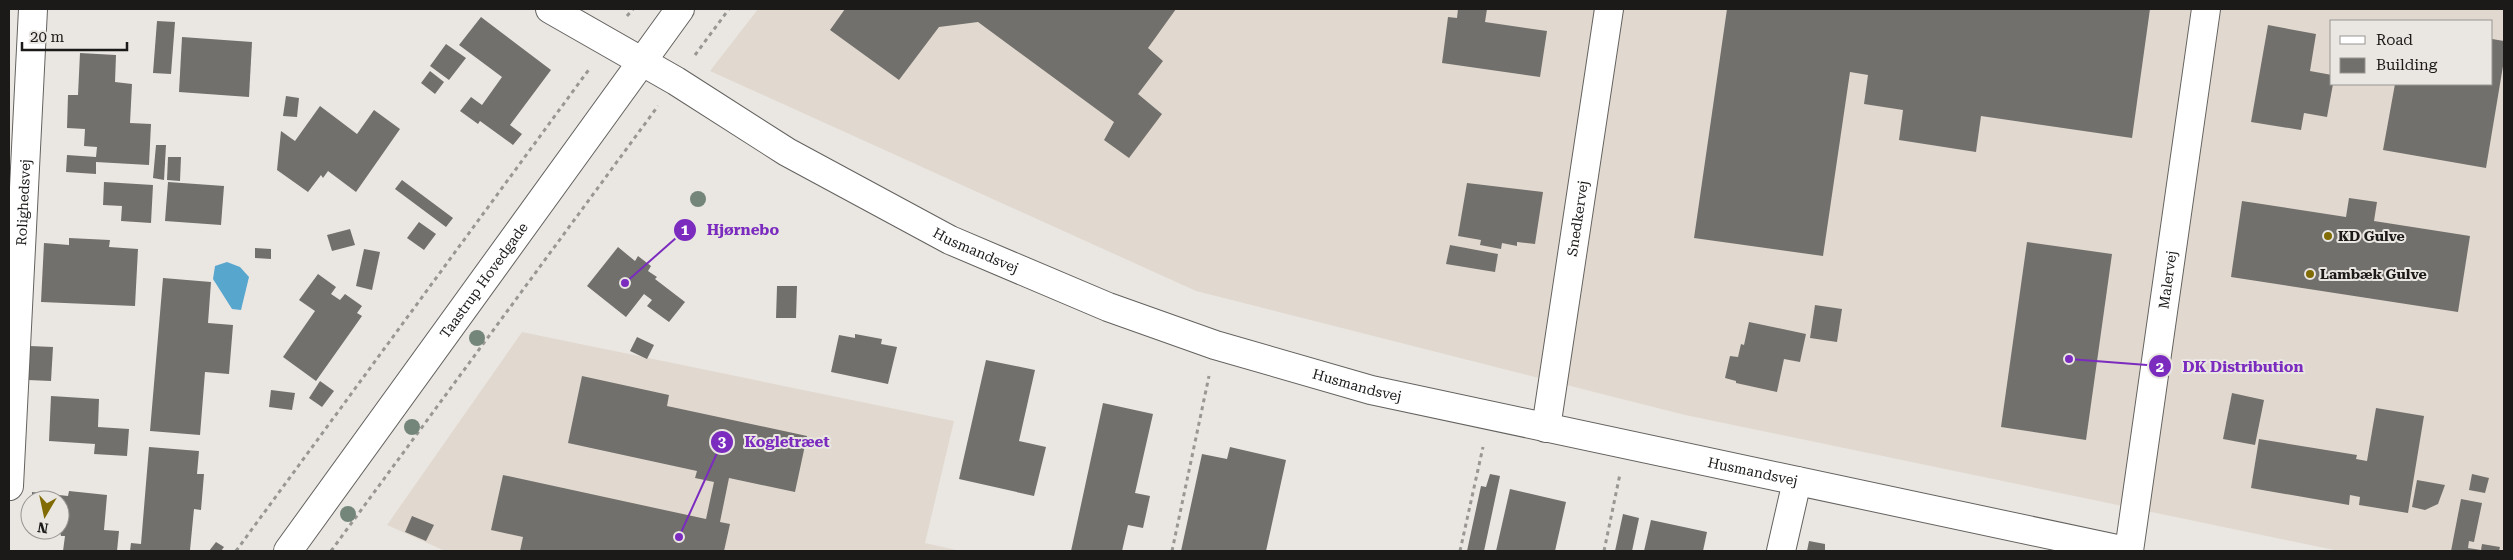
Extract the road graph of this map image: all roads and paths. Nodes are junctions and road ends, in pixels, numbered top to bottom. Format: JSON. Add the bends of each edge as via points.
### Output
{"nodes":[{"id":1,"x":33,"y":9,"type":"edge"},
{"id":2,"x":550,"y":9,"type":"edge"},
{"id":3,"x":633,"y":9,"type":"edge"},
{"id":4,"x":680,"y":9,"type":"edge"},
{"id":5,"x":729,"y":9,"type":"edge"},
{"id":6,"x":1609,"y":9,"type":"edge"},
{"id":7,"x":2206,"y":9,"type":"edge"},
{"id":8,"x":609,"y":42,"type":"junction"},
{"id":9,"x":643,"y":62,"type":"junction"},
{"id":10,"x":676,"y":81,"type":"junction"},
{"id":11,"x":1215,"y":346,"type":"junction"},
{"id":12,"x":1491,"y":415,"type":"junction"},
{"id":13,"x":1546,"y":428,"type":"junction"},
{"id":14,"x":1626,"y":444,"type":"junction"},
{"id":15,"x":1797,"y":481,"type":"junction"},
{"id":16,"x":9,"y":486,"type":"edge"},
{"id":17,"x":236,"y":551,"type":"edge"},
{"id":18,"x":288,"y":551,"type":"edge"},
{"id":19,"x":331,"y":551,"type":"edge"},
{"id":20,"x":1172,"y":551,"type":"edge"},
{"id":21,"x":1460,"y":551,"type":"edge"},
{"id":22,"x":1604,"y":551,"type":"edge"},
{"id":23,"x":1781,"y":551,"type":"edge"},
{"id":24,"x":2128,"y":551,"type":"edge"}],
"edges":[{"from":1,"to":16,"type":"street","name":"Rolighedsvej"},
{"from":2,"to":8,"type":"street","name":"Husmandsvej"},
{"from":3,"to":8,"type":"path"},
{"from":4,"to":9,"type":"street","name":"Taastrup Hovedgade"},
{"from":5,"to":10,"type":"path"},
{"from":6,"to":13,"type":"street","name":"Snedkervej"},
{"from":7,"to":24,"type":"street","name":"Malervej"},
{"from":8,"to":9,"type":"street","name":"Husmandsvej"},
{"from":8,"to":17,"type":"path"},
{"from":9,"to":10,"type":"street","name":"Husmandsvej"},
{"from":9,"to":18,"type":"street","name":"Taastrup Hovedgade"},
{"from":10,"to":11,"type":"street","name":"Husmandsvej","via":[[787,152],[950,240],[1108,307]]},
{"from":10,"to":19,"type":"path"},
{"from":11,"to":12,"type":"street","name":"Husmandsvej","via":[[1370,390]]},
{"from":11,"to":20,"type":"path"},
{"from":12,"to":13,"type":"street","name":"Husmandsvej"},
{"from":12,"to":21,"type":"path"},
{"from":13,"to":14,"type":"street","name":"Husmandsvej"},
{"from":14,"to":15,"type":"street","name":"Husmandsvej"},
{"from":14,"to":22,"type":"path"},
{"from":15,"to":23,"type":"street"},
{"from":15,"to":24,"type":"street","name":"Husmandsvej"}]}
